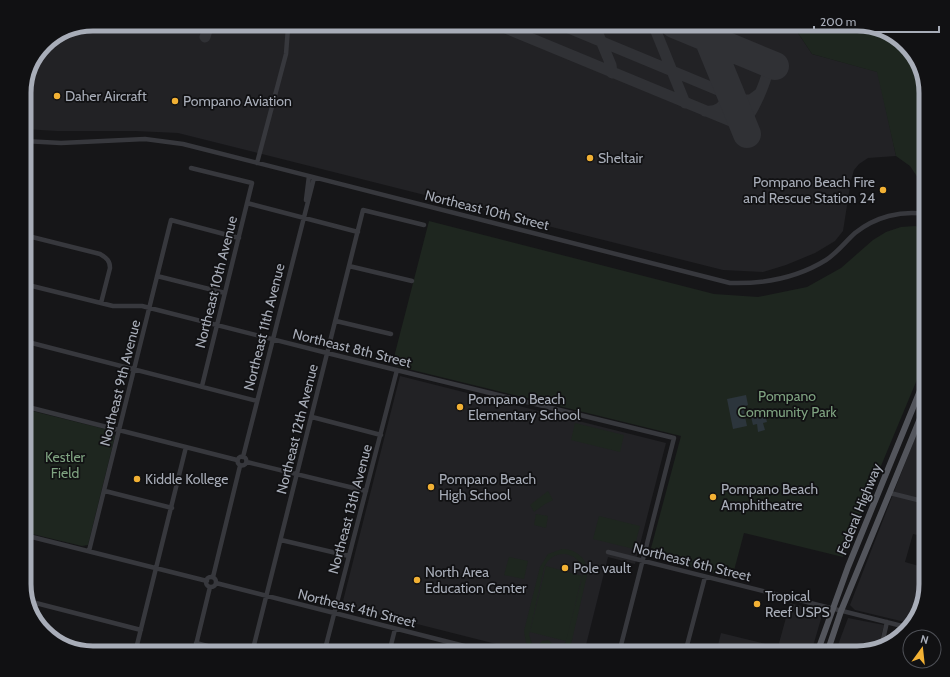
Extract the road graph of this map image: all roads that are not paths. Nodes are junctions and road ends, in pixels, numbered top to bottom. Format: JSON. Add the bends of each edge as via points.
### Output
{"nodes":[{"id":1,"x":288,"y":31,"type":"edge"},
{"id":2,"x":31,"y":141,"type":"edge"},
{"id":3,"x":257,"y":163,"type":"junction"},
{"id":4,"x":191,"y":168,"type":"dead end"},
{"id":5,"x":312,"y":177,"type":"junction"},
{"id":6,"x":247,"y":204,"type":"junction"},
{"id":7,"x":919,"y":213,"type":"edge"},
{"id":8,"x":303,"y":218,"type":"junction"},
{"id":9,"x":424,"y":225,"type":"dead end"},
{"id":10,"x":358,"y":232,"type":"junction"},
{"id":11,"x":31,"y":237,"type":"edge"},
{"id":12,"x":239,"y":238,"type":"junction"},
{"id":13,"x":349,"y":266,"type":"junction"},
{"id":14,"x":158,"y":276,"type":"junction"},
{"id":15,"x":412,"y":282,"type":"dead end"},
{"id":16,"x":31,"y":288,"type":"edge"},
{"id":17,"x":225,"y":293,"type":"junction"},
{"id":18,"x":101,"y":303,"type":"junction"},
{"id":19,"x":149,"y":308,"type":"junction"},
{"id":20,"x":336,"y":321,"type":"junction"},
{"id":21,"x":217,"y":326,"type":"junction"},
{"id":22,"x":391,"y":334,"type":"dead end"},
{"id":23,"x":272,"y":340,"type":"junction"},
{"id":24,"x":31,"y":343,"type":"edge"},
{"id":25,"x":327,"y":354,"type":"junction"},
{"id":26,"x":134,"y":369,"type":"junction"},
{"id":27,"x":397,"y":370,"type":"junction"},
{"id":28,"x":202,"y":386,"type":"junction"},
{"id":29,"x":919,"y":394,"type":"edge"},
{"id":30,"x":257,"y":401,"type":"junction"},
{"id":31,"x":31,"y":408,"type":"edge"},
{"id":32,"x":312,"y":417,"type":"junction"},
{"id":33,"x":919,"y":422,"type":"edge"},
{"id":34,"x":906,"y":426,"type":"junction"},
{"id":35,"x":120,"y":430,"type":"junction"},
{"id":36,"x":381,"y":435,"type":"junction"},
{"id":37,"x":910,"y":442,"type":"junction"},
{"id":38,"x":186,"y":447,"type":"junction"},
{"id":39,"x":243,"y":457,"type":"junction"},
{"id":40,"x":237,"y":460,"type":"junction"},
{"id":41,"x":246,"y":462,"type":"junction"},
{"id":42,"x":240,"y":466,"type":"junction"},
{"id":43,"x":297,"y":475,"type":"junction"},
{"id":44,"x":105,"y":491,"type":"junction"},
{"id":45,"x":366,"y":491,"type":"junction"},
{"id":46,"x":890,"y":493,"type":"junction"},
{"id":47,"x":919,"y":500,"type":"edge"},
{"id":48,"x":172,"y":508,"type":"junction"},
{"id":49,"x":31,"y":536,"type":"edge"},
{"id":50,"x":281,"y":540,"type":"junction"},
{"id":51,"x":89,"y":551,"type":"junction"},
{"id":52,"x":608,"y":552,"type":"dead end"},
{"id":53,"x":349,"y":556,"type":"junction"},
{"id":54,"x":642,"y":561,"type":"junction"},
{"id":55,"x":156,"y":568,"type":"junction"},
{"id":56,"x":213,"y":577,"type":"junction"},
{"id":57,"x":705,"y":577,"type":"junction"},
{"id":58,"x":207,"y":581,"type":"junction"},
{"id":59,"x":216,"y":583,"type":"junction"},
{"id":60,"x":210,"y":587,"type":"junction"},
{"id":61,"x":267,"y":596,"type":"junction"},
{"id":62,"x":34,"y":602,"type":"edge"},
{"id":63,"x":832,"y":609,"type":"junction"},
{"id":64,"x":841,"y":611,"type":"junction"},
{"id":65,"x":335,"y":613,"type":"junction"},
{"id":66,"x":887,"y":622,"type":"junction"},
{"id":67,"x":903,"y":626,"type":"edge"},
{"id":68,"x":395,"y":628,"type":"junction"},
{"id":69,"x":141,"y":630,"type":"junction"},
{"id":70,"x":883,"y":641,"type":"edge"},
{"id":71,"x":196,"y":643,"type":"junction"},
{"id":72,"x":457,"y":644,"type":"joint"},
{"id":73,"x":137,"y":646,"type":"edge"},
{"id":74,"x":195,"y":646,"type":"edge"},
{"id":75,"x":207,"y":646,"type":"edge"},
{"id":76,"x":254,"y":646,"type":"edge"},
{"id":77,"x":326,"y":646,"type":"edge"},
{"id":78,"x":391,"y":646,"type":"edge"},
{"id":79,"x":465,"y":646,"type":"edge"},
{"id":80,"x":621,"y":646,"type":"edge"},
{"id":81,"x":687,"y":646,"type":"edge"},
{"id":82,"x":819,"y":646,"type":"edge"},
{"id":83,"x":829,"y":646,"type":"edge"}],
"edges":[{"from":1,"to":3,"type":"street","via":[[286,54]]},
{"from":2,"to":3,"type":"street","name":"Northeast 10th Street","via":[[60,143],[145,139],[183,144]]},
{"from":3,"to":5,"type":"street","name":"Northeast 10th Street"},
{"from":4,"to":6,"type":"street","name":"Northeast 10th Avenue","via":[[252,183]]},
{"from":5,"to":7,"type":"street","name":"Northeast 10th Street","via":[[730,283],[779,279],[804,271],[826,260],[856,233],[886,216]]},
{"from":5,"to":8,"type":"street","name":"Northeast 11th Avenue","via":[[306,193],[307,204]]},
{"from":6,"to":8,"type":"street"},
{"from":6,"to":12,"type":"street","name":"Northeast 10th Avenue"},
{"from":8,"to":10,"type":"street"},
{"from":8,"to":23,"type":"street","name":"Northeast 11th Avenue"},
{"from":9,"to":10,"type":"street","name":"Northeast 12th Avenue","via":[[363,210]]},
{"from":10,"to":13,"type":"street","name":"Northeast 12th Avenue"},
{"from":11,"to":18,"type":"street","via":[[100,254],[106,258],[110,268]]},
{"from":12,"to":14,"type":"street","name":"Northeast 9th Avenue","via":[[171,220]]},
{"from":12,"to":17,"type":"street","name":"Northeast 10th Avenue"},
{"from":13,"to":15,"type":"street"},
{"from":13,"to":20,"type":"street","name":"Northeast 12th Avenue"},
{"from":14,"to":17,"type":"street"},
{"from":14,"to":19,"type":"street","name":"Northeast 9th Avenue"},
{"from":16,"to":18,"type":"street","name":"Northeast 8th Street"},
{"from":17,"to":21,"type":"street","name":"Northeast 10th Avenue"},
{"from":18,"to":19,"type":"street","name":"Northeast 8th Street"},
{"from":19,"to":21,"type":"street","name":"Northeast 8th Street"},
{"from":19,"to":26,"type":"street","name":"Northeast 9th Avenue"},
{"from":20,"to":22,"type":"street"},
{"from":20,"to":25,"type":"street","name":"Northeast 12th Avenue"},
{"from":21,"to":23,"type":"street","name":"Northeast 8th Street"},
{"from":21,"to":28,"type":"street","name":"Northeast 10th Avenue"},
{"from":23,"to":25,"type":"street","name":"Northeast 8th Street"},
{"from":23,"to":30,"type":"street","name":"Northeast 11th Avenue"},
{"from":24,"to":26,"type":"street"},
{"from":25,"to":27,"type":"street","name":"Northeast 8th Street"},
{"from":25,"to":32,"type":"street","name":"Northeast 12th Avenue"},
{"from":26,"to":28,"type":"street"},
{"from":26,"to":35,"type":"street","name":"Northeast 9th Avenue"},
{"from":27,"to":36,"type":"street","name":"Northeast 13th Avenue"},
{"from":27,"to":54,"type":"street","name":"Northeast 8th Street","via":[[674,438]]},
{"from":28,"to":30,"type":"street"},
{"from":29,"to":34,"type":"main road","name":"Federal Highway"},
{"from":30,"to":39,"type":"street","name":"Northeast 11th Avenue"},
{"from":31,"to":35,"type":"street"},
{"from":32,"to":36,"type":"street"},
{"from":32,"to":43,"type":"street","name":"Northeast 12th Avenue"},
{"from":33,"to":37,"type":"main road","name":"Federal Highway"},
{"from":34,"to":37,"type":"main road","via":[[910,432]]},
{"from":34,"to":63,"type":"main road","name":"Federal Highway"},
{"from":35,"to":38,"type":"street"},
{"from":35,"to":44,"type":"street","name":"Northeast 9th Avenue"},
{"from":36,"to":45,"type":"street","name":"Northeast 13th Avenue"},
{"from":37,"to":46,"type":"main road","name":"Federal Highway"},
{"from":38,"to":40,"type":"street"},
{"from":38,"to":48,"type":"street"},
{"from":39,"to":40,"type":"street"},
{"from":39,"to":41,"type":"street","via":[[246,458]]},
{"from":40,"to":42,"type":"street"},
{"from":41,"to":42,"type":"street","via":[[244,466]]},
{"from":41,"to":43,"type":"street"},
{"from":42,"to":56,"type":"street"},
{"from":43,"to":45,"type":"street"},
{"from":43,"to":50,"type":"street","name":"Northeast 12th Avenue"},
{"from":44,"to":48,"type":"street"},
{"from":44,"to":51,"type":"street","name":"Northeast 9th Avenue"},
{"from":45,"to":53,"type":"street","name":"Northeast 13th Avenue"},
{"from":46,"to":47,"type":"street"},
{"from":46,"to":64,"type":"main road","name":"Federal Highway"},
{"from":48,"to":55,"type":"street"},
{"from":49,"to":51,"type":"street"},
{"from":50,"to":53,"type":"street"},
{"from":50,"to":61,"type":"street","name":"Northeast 12th Avenue"},
{"from":51,"to":55,"type":"street"},
{"from":52,"to":54,"type":"street","name":"Northeast 6th Street"},
{"from":53,"to":65,"type":"street","name":"Northeast 13th Avenue"},
{"from":54,"to":57,"type":"street","name":"Northeast 6th Street"},
{"from":54,"to":80,"type":"street"},
{"from":55,"to":58,"type":"street"},
{"from":55,"to":69,"type":"street"},
{"from":56,"to":58,"type":"street"},
{"from":56,"to":59,"type":"street"},
{"from":57,"to":63,"type":"street","name":"Northeast 6th Street"},
{"from":57,"to":81,"type":"street"},
{"from":58,"to":60,"type":"street"},
{"from":59,"to":60,"type":"street"},
{"from":59,"to":61,"type":"street","name":"Northeast 4th Street"},
{"from":60,"to":71,"type":"street"},
{"from":61,"to":65,"type":"street","name":"Northeast 4th Street"},
{"from":61,"to":76,"type":"street","name":"Northeast 12th Avenue"},
{"from":62,"to":69,"type":"street"},
{"from":63,"to":64,"type":"street","name":"Northeast 6th Street"},
{"from":63,"to":82,"type":"main road","name":"Federal Highway"},
{"from":64,"to":66,"type":"street","name":"Northeast 6th Street"},
{"from":64,"to":83,"type":"main road","name":"Federal Highway"},
{"from":65,"to":68,"type":"street","name":"Northeast 4th Street"},
{"from":65,"to":77,"type":"street","name":"Northeast 13th Avenue"},
{"from":66,"to":67,"type":"street","name":"Northeast 6th Street"},
{"from":66,"to":70,"type":"street"},
{"from":68,"to":72,"type":"street","name":"Northeast 4th Street"},
{"from":68,"to":78,"type":"street"},
{"from":69,"to":73,"type":"street"},
{"from":71,"to":74,"type":"street"},
{"from":71,"to":75,"type":"street"},
{"from":72,"to":79,"type":"street","name":"Northeast 4th Street"}]}
